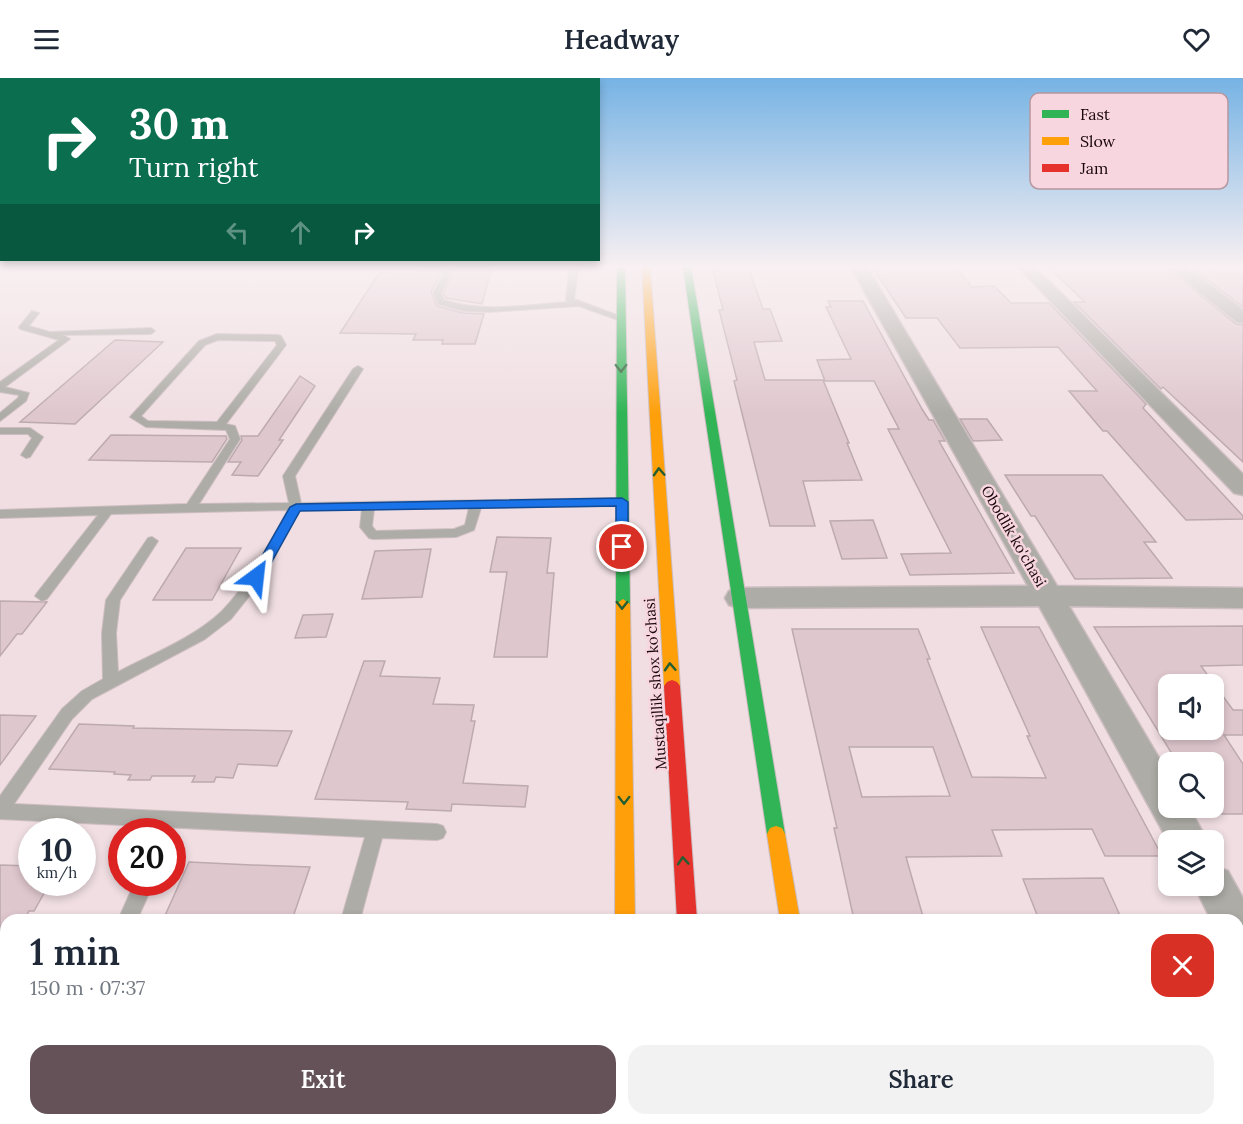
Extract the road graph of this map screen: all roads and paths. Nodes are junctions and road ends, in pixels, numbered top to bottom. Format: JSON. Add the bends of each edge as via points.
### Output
{"nodes":[{"id":1,"x":33,"y":316,"type":"edge"},
{"id":2,"x":614,"y":316,"type":"edge"},
{"id":3,"x":648,"y":316,"type":"edge"},
{"id":4,"x":695,"y":316,"type":"edge"},
{"id":5,"x":887,"y":316,"type":"edge"},
{"id":6,"x":1074,"y":316,"type":"edge"},
{"id":7,"x":621,"y":318,"type":"joint"},
{"id":8,"x":151,"y":331,"type":"dead end"},
{"id":9,"x":50,"y":333,"type":"junction"},
{"id":10,"x":358,"y":369,"type":"dead end"},
{"id":11,"x":0,"y":388,"type":"edge"},
{"id":12,"x":0,"y":418,"type":"edge"},
{"id":13,"x":220,"y":425,"type":"junction"},
{"id":14,"x":0,"y":430,"type":"edge"},
{"id":15,"x":26,"y":454,"type":"dead end"},
{"id":16,"x":1243,"y":488,"type":"edge"},
{"id":17,"x":622,"y":502,"type":"junction"},
{"id":18,"x":476,"y":505,"type":"junction"},
{"id":19,"x":368,"y":506,"type":"junction"},
{"id":20,"x":296,"y":507,"type":"junction"},
{"id":21,"x":191,"y":508,"type":"junction"},
{"id":22,"x":108,"y":510,"type":"junction"},
{"id":23,"x":0,"y":514,"type":"edge"},
{"id":24,"x":152,"y":541,"type":"dead end"},
{"id":25,"x":42,"y":596,"type":"dead end"},
{"id":26,"x":1049,"y":596,"type":"junction"},
{"id":27,"x":739,"y":598,"type":"junction"},
{"id":28,"x":1243,"y":598,"type":"edge"},
{"id":29,"x":111,"y":682,"type":"junction"},
{"id":30,"x":1158,"y":787,"type":"edge"},
{"id":31,"x":0,"y":810,"type":"edge"},
{"id":32,"x":108,"y":819,"type":"edge"},
{"id":33,"x":186,"y":825,"type":"edge"},
{"id":34,"x":376,"y":829,"type":"junction"},
{"id":35,"x":437,"y":832,"type":"dead end"},
{"id":36,"x":139,"y":896,"type":"edge"},
{"id":37,"x":1220,"y":896,"type":"edge"},
{"id":38,"x":130,"y":914,"type":"edge"},
{"id":39,"x":352,"y":914,"type":"edge"},
{"id":40,"x":625,"y":914,"type":"edge"},
{"id":41,"x":686,"y":914,"type":"edge"},
{"id":42,"x":789,"y":914,"type":"edge"},
{"id":43,"x":1230,"y":914,"type":"edge"}],
"edges":[{"from":1,"to":9,"type":"lane","via":[[23,327]]},
{"from":2,"to":7,"type":"lane"},
{"from":41,"to":3,"type":"main road","name":"Mustaqillik shox ko'chasi","one_way":true,"via":[[669,727]]},
{"from":4,"to":27,"type":"main road"},
{"from":5,"to":26,"type":"street","name":"Obodlik ko'chasi"},
{"from":6,"to":16,"type":"street"},
{"from":7,"to":17,"type":"main road","name":"Mustaqillik shox ko'chasi","one_way":true},
{"from":8,"to":9,"type":"lane"},
{"from":9,"to":11,"type":"lane","via":[[66,339]]},
{"from":10,"to":20,"type":"lane","via":[[289,476]]},
{"from":11,"to":12,"type":"lane","via":[[24,393],[23,399]]},
{"from":13,"to":13,"type":"lane","via":[[146,424],[135,417],[202,343],[217,337],[278,338],[282,345]]},
{"from":13,"to":21,"type":"lane","via":[[231,428],[235,439]]},
{"from":14,"to":15,"type":"lane","via":[[30,431],[38,436]]},
{"from":17,"to":18,"type":"lane"},
{"from":17,"to":40,"type":"main road","name":"Mustaqillik shox ko'chasi","one_way":true,"via":[[628,727]]},
{"from":18,"to":19,"type":"lane"},
{"from":18,"to":19,"type":"lane","via":[[470,527],[456,533],[374,535],[366,526]]},
{"from":19,"to":20,"type":"lane"},
{"from":20,"to":21,"type":"lane"},
{"from":20,"to":29,"type":"lane","via":[[256,577],[226,615],[200,635]]},
{"from":21,"to":22,"type":"lane"},
{"from":22,"to":23,"type":"lane"},
{"from":22,"to":25,"type":"lane"},
{"from":24,"to":29,"type":"lane","via":[[113,600],[109,633]]},
{"from":26,"to":27,"type":"street"},
{"from":26,"to":28,"type":"street"},
{"from":26,"to":30,"type":"street","name":"Obodlik ko'chasi"},
{"from":27,"to":42,"type":"main road"},
{"from":29,"to":31,"type":"lane","via":[[87,695],[68,714]]},
{"from":31,"to":32,"type":"lane"},
{"from":33,"to":34,"type":"lane"},
{"from":34,"to":35,"type":"lane"},
{"from":34,"to":39,"type":"lane"},
{"from":36,"to":38,"type":"lane"},
{"from":37,"to":43,"type":"street"}]}
